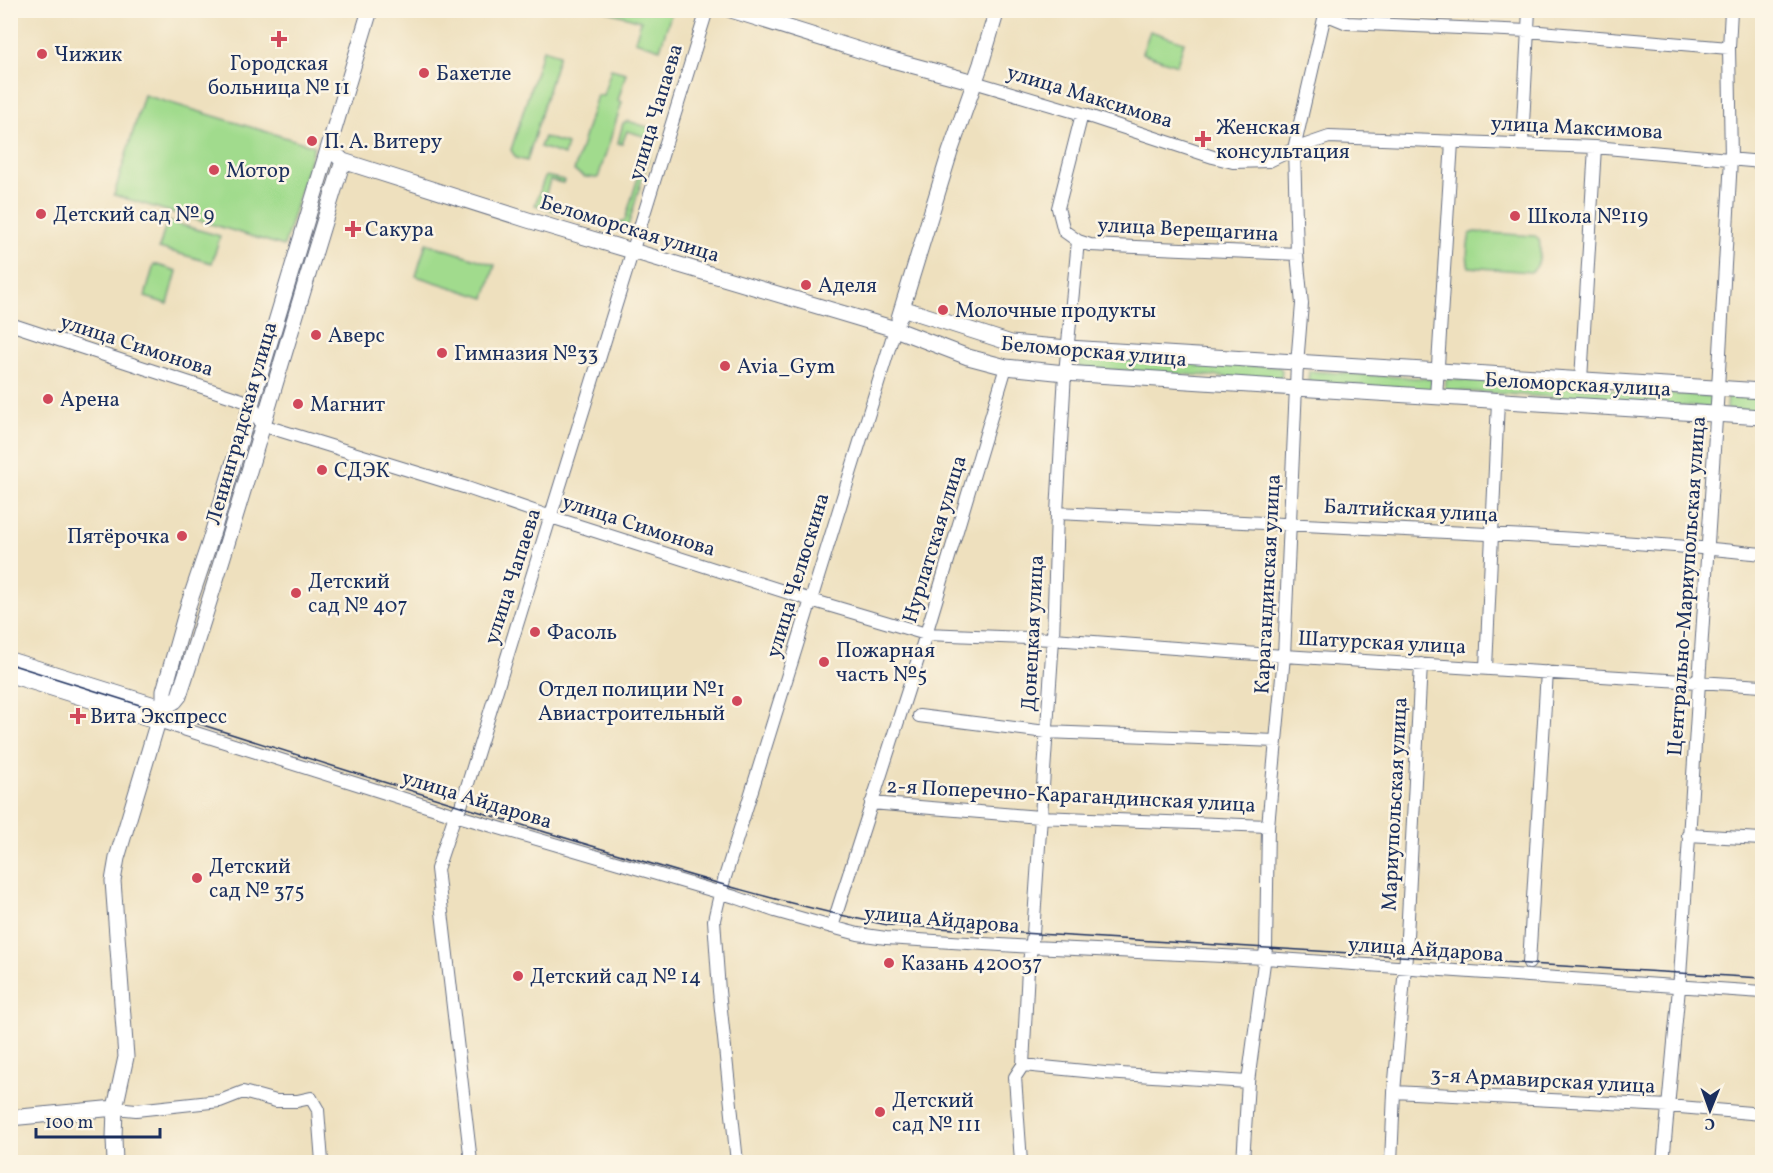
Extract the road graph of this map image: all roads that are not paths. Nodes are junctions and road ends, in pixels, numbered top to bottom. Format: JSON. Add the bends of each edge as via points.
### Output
{"nodes":[{"id":1,"x":370,"y":10,"type":"edge"},
{"id":2,"x":707,"y":10,"type":"edge"},
{"id":3,"x":731,"y":10,"type":"edge"},
{"id":4,"x":997,"y":10,"type":"edge"},
{"id":5,"x":1529,"y":10,"type":"edge"},
{"id":6,"x":1731,"y":10,"type":"edge"},
{"id":7,"x":1326,"y":12,"type":"edge"},
{"id":8,"x":1528,"y":31,"type":"junction"},
{"id":9,"x":1729,"y":48,"type":"junction"},
{"id":10,"x":974,"y":82,"type":"junction"},
{"id":11,"x":1082,"y":114,"type":"junction"},
{"id":12,"x":1452,"y":142,"type":"junction"},
{"id":13,"x":1522,"y":143,"type":"junction"},
{"id":14,"x":1595,"y":147,"type":"junction"},
{"id":15,"x":328,"y":148,"type":"junction"},
{"id":16,"x":1294,"y":149,"type":"junction"},
{"id":17,"x":1731,"y":159,"type":"junction"},
{"id":18,"x":343,"y":161,"type":"junction"},
{"id":19,"x":1762,"y":162,"type":"edge"},
{"id":20,"x":1078,"y":242,"type":"junction"},
{"id":21,"x":633,"y":250,"type":"junction"},
{"id":22,"x":1297,"y":254,"type":"junction"},
{"id":23,"x":902,"y":308,"type":"junction"},
{"id":24,"x":10,"y":324,"type":"edge"},
{"id":25,"x":895,"y":329,"type":"junction"},
{"id":26,"x":1068,"y":348,"type":"junction"},
{"id":27,"x":1297,"y":363,"type":"junction"},
{"id":28,"x":1006,"y":367,"type":"junction"},
{"id":29,"x":1438,"y":371,"type":"junction"},
{"id":30,"x":1065,"y":373,"type":"junction"},
{"id":31,"x":1581,"y":380,"type":"junction"},
{"id":32,"x":1296,"y":388,"type":"junction"},
{"id":33,"x":1718,"y":388,"type":"junction"},
{"id":34,"x":1762,"y":391,"type":"edge"},
{"id":35,"x":1436,"y":397,"type":"junction"},
{"id":36,"x":1498,"y":401,"type":"junction"},
{"id":37,"x":251,"y":403,"type":"junction"},
{"id":38,"x":1717,"y":414,"type":"junction"},
{"id":39,"x":1762,"y":417,"type":"edge"},
{"id":40,"x":262,"y":425,"type":"junction"},
{"id":41,"x":1057,"y":513,"type":"junction"},
{"id":42,"x":551,"y":517,"type":"junction"},
{"id":43,"x":1291,"y":523,"type":"junction"},
{"id":44,"x":1492,"y":534,"type":"junction"},
{"id":45,"x":1708,"y":548,"type":"junction"},
{"id":46,"x":1762,"y":554,"type":"edge"},
{"id":47,"x":811,"y":600,"type":"junction"},
{"id":48,"x":926,"y":634,"type":"junction"},
{"id":49,"x":1053,"y":639,"type":"junction"},
{"id":50,"x":1284,"y":656,"type":"junction"},
{"id":51,"x":10,"y":660,"type":"edge"},
{"id":52,"x":1421,"y":664,"type":"junction"},
{"id":53,"x":1486,"y":668,"type":"junction"},
{"id":54,"x":1547,"y":672,"type":"junction"},
{"id":55,"x":10,"y":675,"type":"edge"},
{"id":56,"x":1700,"y":682,"type":"junction"},
{"id":57,"x":1762,"y":686,"type":"edge"},
{"id":58,"x":161,"y":714,"type":"junction"},
{"id":59,"x":919,"y":716,"type":"dead end"},
{"id":60,"x":1046,"y":732,"type":"junction"},
{"id":61,"x":1276,"y":741,"type":"junction"},
{"id":62,"x":871,"y":803,"type":"junction"},
{"id":63,"x":455,"y":815,"type":"junction"},
{"id":64,"x":1040,"y":818,"type":"junction"},
{"id":65,"x":1268,"y":826,"type":"junction"},
{"id":66,"x":1688,"y":835,"type":"junction"},
{"id":67,"x":1762,"y":839,"type":"edge"},
{"id":68,"x":720,"y":892,"type":"junction"},
{"id":69,"x":832,"y":927,"type":"junction"},
{"id":70,"x":1032,"y":947,"type":"junction"},
{"id":71,"x":1265,"y":958,"type":"junction"},
{"id":72,"x":1529,"y":963,"type":"dead end"},
{"id":73,"x":1405,"y":968,"type":"junction"},
{"id":74,"x":1678,"y":987,"type":"junction"},
{"id":75,"x":1762,"y":992,"type":"edge"},
{"id":76,"x":1023,"y":1065,"type":"junction"},
{"id":77,"x":1248,"y":1082,"type":"junction"},
{"id":78,"x":1394,"y":1092,"type":"junction"},
{"id":79,"x":1668,"y":1106,"type":"junction"},
{"id":80,"x":115,"y":1108,"type":"junction"},
{"id":81,"x":1762,"y":1113,"type":"edge"},
{"id":82,"x":10,"y":1118,"type":"edge"},
{"id":83,"x":115,"y":1162,"type":"edge"},
{"id":84,"x":322,"y":1162,"type":"edge"},
{"id":85,"x":471,"y":1162,"type":"edge"},
{"id":86,"x":737,"y":1162,"type":"edge"},
{"id":87,"x":1021,"y":1162,"type":"edge"},
{"id":88,"x":1243,"y":1162,"type":"edge"},
{"id":89,"x":1391,"y":1162,"type":"edge"},
{"id":90,"x":1663,"y":1162,"type":"edge"}],
"edges":[{"from":1,"to":15,"type":"main road","name":"Ленинградская улица"},
{"from":2,"to":21,"type":"street","name":"улица Чапаева"},
{"from":3,"to":10,"type":"main road","name":"улица Максимова"},
{"from":4,"to":10,"type":"main road","name":"улица Челюскина"},
{"from":5,"to":8,"type":"street"},
{"from":6,"to":9,"type":"street","name":"Центрально-Мариупольская улица"},
{"from":7,"to":8,"type":"street","via":[[1347,23]]},
{"from":7,"to":16,"type":"street","name":"Карагандинская улица"},
{"from":8,"to":9,"type":"street"},
{"from":8,"to":13,"type":"street"},
{"from":9,"to":17,"type":"street","name":"Центрально-Мариупольская улица"},
{"from":10,"to":11,"type":"street","name":"улица Максимова"},
{"from":10,"to":23,"type":"main road","name":"улица Челюскина"},
{"from":11,"to":16,"type":"street","name":"улица Максимова","via":[[1233,162],[1269,161]]},
{"from":11,"to":20,"type":"street","via":[[1058,208],[1064,231]]},
{"from":12,"to":13,"type":"street","name":"улица Максимова"},
{"from":12,"to":16,"type":"street","name":"улица Максимова","via":[[1329,137]]},
{"from":12,"to":29,"type":"street"},
{"from":13,"to":14,"type":"street","name":"улица Максимова"},
{"from":14,"to":17,"type":"street","name":"улица Максимова"},
{"from":14,"to":31,"type":"street"},
{"from":15,"to":18,"type":"main road"},
{"from":15,"to":37,"type":"main road","name":"Ленинградская улица"},
{"from":16,"to":22,"type":"street","name":"Карагандинская улица"},
{"from":17,"to":19,"type":"street","name":"улица Максимова"},
{"from":17,"to":33,"type":"street","name":"Центрально-Мариупольская улица"},
{"from":18,"to":21,"type":"main road","name":"Беломорская улица"},
{"from":18,"to":40,"type":"main road","name":"Ленинградская улица"},
{"from":20,"to":22,"type":"street","name":"улица Верещагина"},
{"from":20,"to":26,"type":"street","name":"Донецкая улица"},
{"from":21,"to":25,"type":"main road","name":"Беломорская улица"},
{"from":21,"to":42,"type":"street","name":"улица Чапаева"},
{"from":22,"to":27,"type":"street","name":"Карагандинская улица","via":[[1302,304]]},
{"from":23,"to":25,"type":"main road","name":"улица Челюскина"},
{"from":23,"to":26,"type":"main road","name":"Беломорская улица","via":[[1011,343]]},
{"from":24,"to":37,"type":"street","name":"улица Симонова"},
{"from":25,"to":28,"type":"main road","name":"Беломорская улица"},
{"from":25,"to":47,"type":"street","name":"улица Челюскина"},
{"from":26,"to":27,"type":"main road","name":"Беломорская улица"},
{"from":26,"to":30,"type":"street","name":"Донецкая улица"},
{"from":27,"to":29,"type":"main road","name":"Беломорская улица"},
{"from":27,"to":32,"type":"street","name":"Карагандинская улица"},
{"from":28,"to":30,"type":"main road","name":"Беломорская улица"},
{"from":28,"to":48,"type":"street","name":"Нурлатская улица"},
{"from":29,"to":31,"type":"main road","name":"Беломорская улица"},
{"from":29,"to":35,"type":"street"},
{"from":30,"to":32,"type":"main road","name":"Беломорская улица"},
{"from":30,"to":41,"type":"street","name":"Донецкая улица"},
{"from":31,"to":33,"type":"main road","name":"Беломорская улица"},
{"from":32,"to":35,"type":"main road","name":"Беломорская улица"},
{"from":32,"to":43,"type":"street","name":"Карагандинская улица"},
{"from":33,"to":34,"type":"main road","name":"Беломорская улица"},
{"from":33,"to":38,"type":"street","name":"Центрально-Мариупольская улица"},
{"from":35,"to":36,"type":"main road","name":"Беломорская улица"},
{"from":36,"to":38,"type":"main road","name":"Беломорская улица"},
{"from":36,"to":44,"type":"street"},
{"from":37,"to":40,"type":"street"},
{"from":37,"to":58,"type":"main road","name":"Ленинградская улица","via":[[188,606]]},
{"from":38,"to":39,"type":"main road","name":"Беломорская улица"},
{"from":38,"to":45,"type":"street","name":"Центрально-Мариупольская улица"},
{"from":40,"to":42,"type":"street","name":"улица Симонова"},
{"from":40,"to":58,"type":"main road","name":"Ленинградская улица","via":[[179,696]]},
{"from":41,"to":43,"type":"street","name":"Балтийская улица"},
{"from":41,"to":49,"type":"street","name":"Донецкая улица"},
{"from":42,"to":47,"type":"street","name":"улица Симонова"},
{"from":42,"to":63,"type":"street","name":"улица Чапаева"},
{"from":43,"to":44,"type":"street","name":"Балтийская улица"},
{"from":43,"to":50,"type":"street","name":"Карагандинская улица"},
{"from":44,"to":45,"type":"street","name":"Балтийская улица"},
{"from":44,"to":53,"type":"street"},
{"from":45,"to":46,"type":"street","name":"Балтийская улица"},
{"from":45,"to":56,"type":"street","name":"Центрально-Мариупольская улица"},
{"from":47,"to":48,"type":"street","name":"улица Симонова"},
{"from":47,"to":68,"type":"street","name":"улица Челюскина"},
{"from":48,"to":49,"type":"street","name":"Шатурская улица"},
{"from":48,"to":62,"type":"street","name":"Нурлатская улица"},
{"from":49,"to":50,"type":"street","name":"Шатурская улица"},
{"from":49,"to":60,"type":"street","name":"Донецкая улица"},
{"from":50,"to":52,"type":"street","name":"Шатурская улица"},
{"from":50,"to":61,"type":"street","name":"Карагандинская улица"},
{"from":51,"to":58,"type":"main road","name":"улица Айдарова"},
{"from":52,"to":53,"type":"street","name":"Шатурская улица"},
{"from":52,"to":73,"type":"street","name":"Мариупольская улица"},
{"from":53,"to":54,"type":"street","name":"Шатурская улица"},
{"from":54,"to":56,"type":"street","name":"Шатурская улица"},
{"from":54,"to":72,"type":"street"},
{"from":55,"to":58,"type":"main road","name":"улица Айдарова"},
{"from":56,"to":57,"type":"street","name":"Шатурская улица"},
{"from":56,"to":66,"type":"street","name":"Центрально-Мариупольская улица"},
{"from":58,"to":63,"type":"street","name":"улица Айдарова"},
{"from":58,"to":80,"type":"main road","name":"Ленинградская улица","via":[[122,838],[114,881],[126,1057]]},
{"from":59,"to":60,"type":"street"},
{"from":60,"to":61,"type":"street"},
{"from":60,"to":64,"type":"street","name":"Донецкая улица"},
{"from":61,"to":65,"type":"street","name":"Карагандинская улица"},
{"from":62,"to":64,"type":"street","name":"2-я Поперечно-Карагандинская улица"},
{"from":62,"to":69,"type":"street","name":"Нурлатская улица"},
{"from":63,"to":68,"type":"street","name":"улица Айдарова"},
{"from":63,"to":85,"type":"street","name":"улица Чапаева","via":[[437,869]]},
{"from":64,"to":65,"type":"street","name":"2-я Поперечно-Карагандинская улица"},
{"from":64,"to":70,"type":"street","name":"Донецкая улица"},
{"from":65,"to":71,"type":"street","name":"Карагандинская улица"},
{"from":66,"to":67,"type":"street"},
{"from":66,"to":74,"type":"street","name":"Центрально-Мариупольская улица"},
{"from":68,"to":69,"type":"street","name":"улица Айдарова"},
{"from":68,"to":86,"type":"street","name":"улица Челюскина","via":[[714,920]]},
{"from":69,"to":70,"type":"street","name":"улица Айдарова","via":[[886,938]]},
{"from":70,"to":71,"type":"street","name":"улица Айдарова"},
{"from":70,"to":76,"type":"street","name":"Донецкая улица"},
{"from":71,"to":73,"type":"street","name":"улица Айдарова"},
{"from":71,"to":77,"type":"street","name":"Карагандинская улица"},
{"from":73,"to":74,"type":"street","name":"улица Айдарова"},
{"from":73,"to":78,"type":"street","name":"Мариупольская улица"},
{"from":74,"to":75,"type":"street","name":"улица Айдарова"},
{"from":74,"to":79,"type":"street","name":"Центрально-Мариупольская улица"},
{"from":76,"to":77,"type":"street"},
{"from":76,"to":87,"type":"street","name":"Донецкая улица","via":[[1015,1077]]},
{"from":77,"to":88,"type":"street","name":"Карагандинская улица"},
{"from":78,"to":79,"type":"street","name":"3-я Армавирская улица"},
{"from":78,"to":89,"type":"street","name":"Мариупольская улица"},
{"from":79,"to":81,"type":"street","name":"3-я Армавирская улица"},
{"from":79,"to":90,"type":"street","name":"Центрально-Мариупольская улица"},
{"from":80,"to":82,"type":"main road"},
{"from":80,"to":83,"type":"main road","name":"Ленинградская улица"},
{"from":80,"to":84,"type":"street","via":[[136,1110],[220,1101],[243,1092],[276,1101],[311,1098],[318,1110]]}]}
